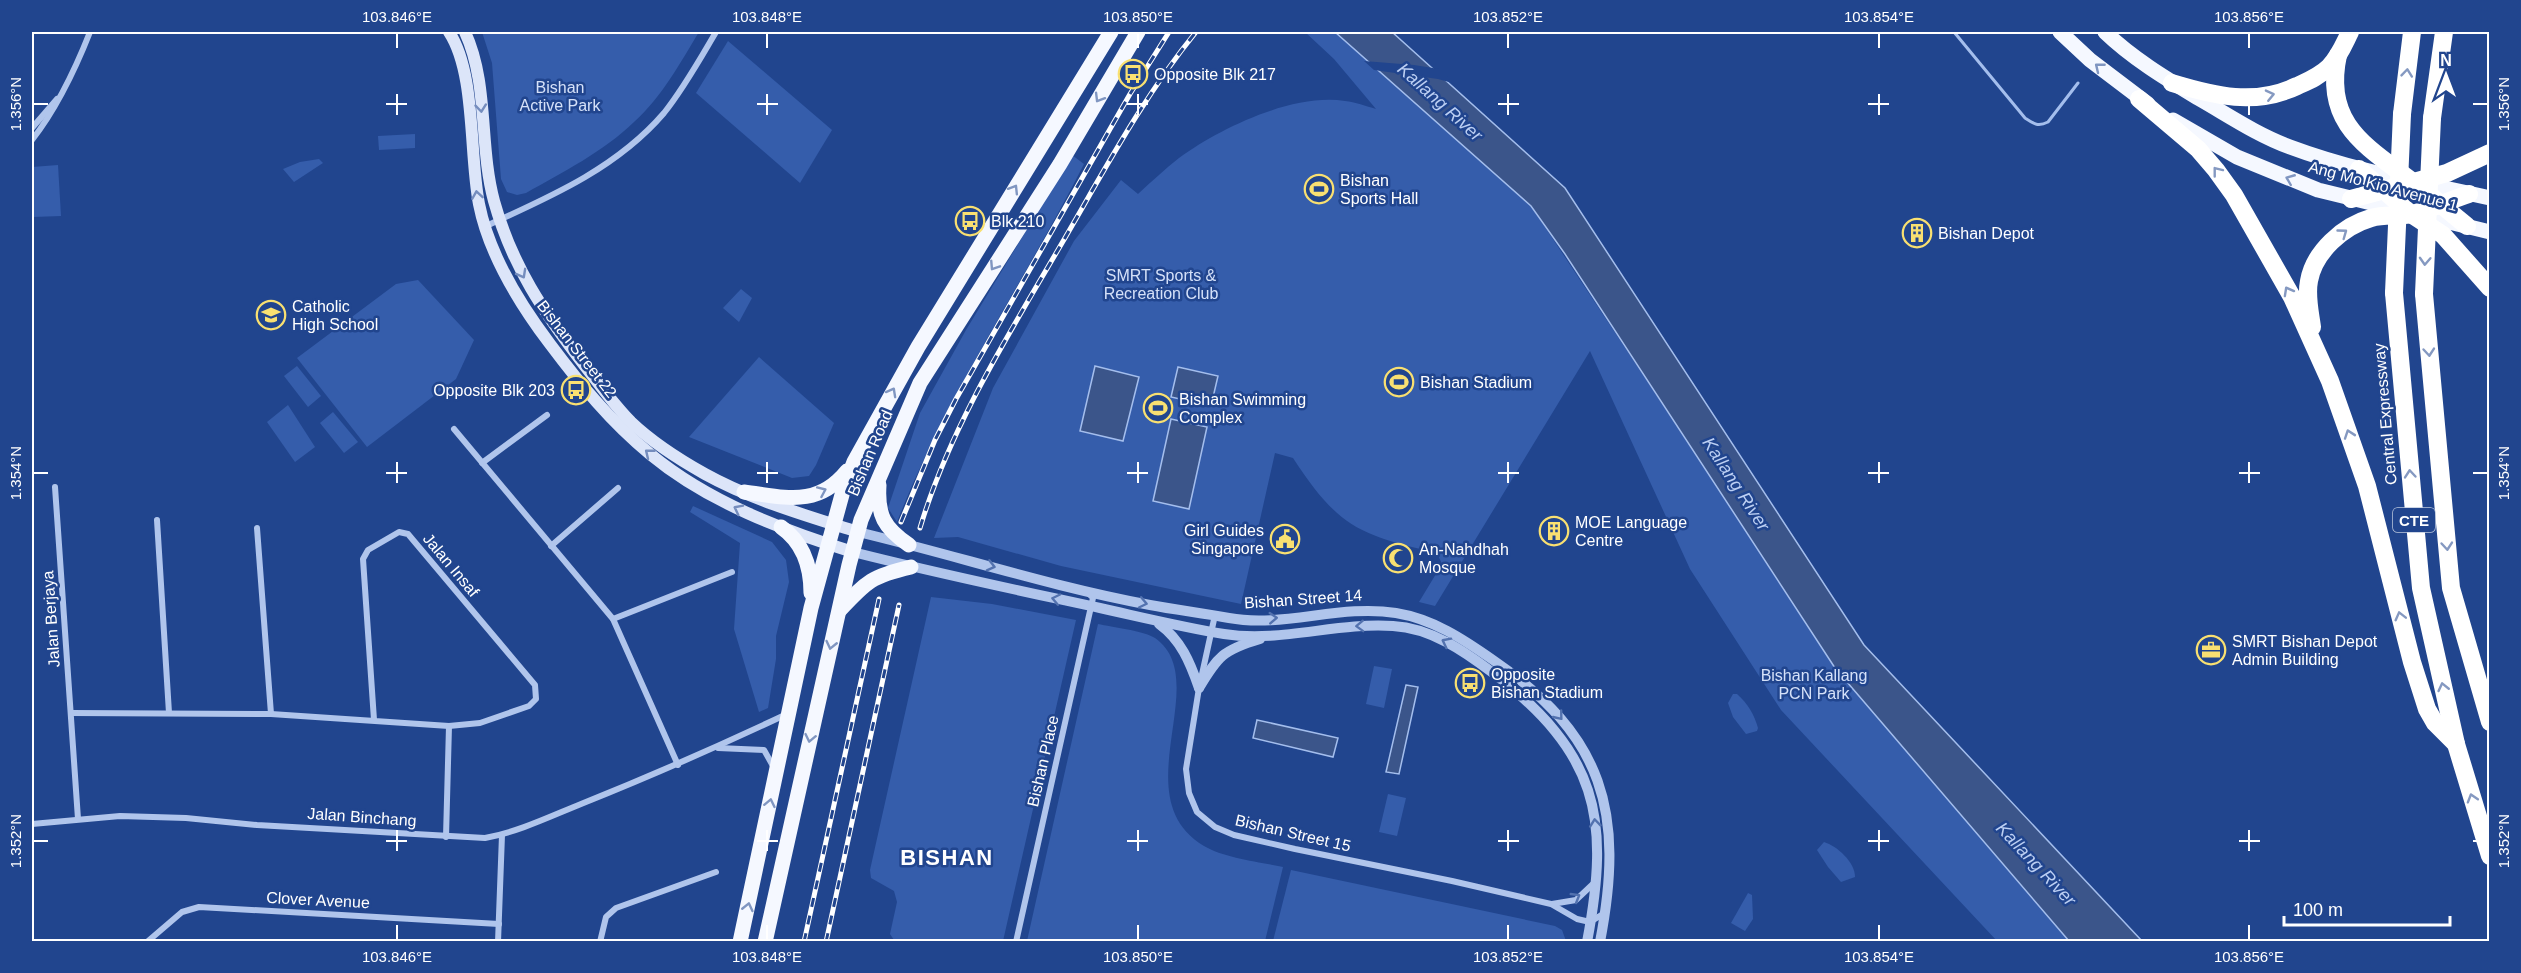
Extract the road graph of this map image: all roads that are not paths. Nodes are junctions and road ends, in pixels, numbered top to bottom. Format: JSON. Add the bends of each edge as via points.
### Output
{"nodes":[{"id":1,"x":90,"y":32,"type":"edge"},
{"id":2,"x":448,"y":32,"type":"edge"},
{"id":3,"x":465,"y":32,"type":"edge"},
{"id":4,"x":716,"y":32,"type":"edge"},
{"id":5,"x":1111,"y":32,"type":"edge"},
{"id":6,"x":1138,"y":32,"type":"edge"},
{"id":7,"x":2060,"y":32,"type":"edge"},
{"id":8,"x":2105,"y":32,"type":"edge"},
{"id":9,"x":2350,"y":32,"type":"edge"},
{"id":10,"x":2412,"y":32,"type":"edge"},
{"id":11,"x":2444,"y":32,"type":"edge"},
{"id":12,"x":2338,"y":55,"type":"junction"},
{"id":13,"x":2172,"y":83,"type":"junction"},
{"id":14,"x":57,"y":99,"type":"junction"},
{"id":15,"x":2139,"y":99,"type":"junction"},
{"id":16,"x":32,"y":128,"type":"edge"},
{"id":17,"x":32,"y":140,"type":"edge"},
{"id":18,"x":2490,"y":153,"type":"edge"},
{"id":19,"x":2359,"y":168,"type":"junction"},
{"id":20,"x":2413,"y":182,"type":"junction"},
{"id":21,"x":2383,"y":190,"type":"junction"},
{"id":22,"x":2469,"y":194,"type":"junction"},
{"id":23,"x":2351,"y":198,"type":"junction"},
{"id":24,"x":2490,"y":198,"type":"edge"},
{"id":25,"x":2440,"y":204,"type":"junction"},
{"id":26,"x":2411,"y":214,"type":"junction"},
{"id":27,"x":500,"y":219,"type":"junction"},
{"id":28,"x":486,"y":226,"type":"junction"},
{"id":29,"x":2467,"y":226,"type":"junction"},
{"id":30,"x":2490,"y":232,"type":"edge"},
{"id":31,"x":2490,"y":288,"type":"edge"},
{"id":32,"x":2314,"y":343,"type":"junction"},
{"id":33,"x":547,"y":415,"type":"dead end"},
{"id":34,"x":454,"y":429,"type":"dead end"},
{"id":35,"x":854,"y":462,"type":"junction"},
{"id":36,"x":482,"y":463,"type":"junction"},
{"id":37,"x":879,"y":476,"type":"junction"},
{"id":38,"x":55,"y":487,"type":"dead end"},
{"id":39,"x":618,"y":488,"type":"dead end"},
{"id":40,"x":744,"y":492,"type":"junction"},
{"id":41,"x":157,"y":520,"type":"dead end"},
{"id":42,"x":834,"y":525,"type":"junction"},
{"id":43,"x":781,"y":527,"type":"junction"},
{"id":44,"x":258,"y":528,"type":"dead end"},
{"id":45,"x":858,"y":532,"type":"junction"},
{"id":46,"x":829,"y":544,"type":"junction"},
{"id":47,"x":909,"y":545,"type":"junction"},
{"id":48,"x":551,"y":546,"type":"junction"},
{"id":49,"x":853,"y":552,"type":"junction"},
{"id":50,"x":911,"y":567,"type":"junction"},
{"id":51,"x":732,"y":572,"type":"dead end"},
{"id":52,"x":1086,"y":590,"type":"junction"},
{"id":53,"x":1093,"y":607,"type":"junction"},
{"id":54,"x":811,"y":608,"type":"junction"},
{"id":55,"x":840,"y":610,"type":"junction"},
{"id":56,"x":1215,"y":615,"type":"junction"},
{"id":57,"x":613,"y":619,"type":"junction"},
{"id":58,"x":1155,"y":621,"type":"junction"},
{"id":59,"x":1211,"y":632,"type":"junction"},
{"id":60,"x":1271,"y":635,"type":"junction"},
{"id":61,"x":1198,"y":688,"type":"junction"},
{"id":62,"x":70,"y":712,"type":"junction"},
{"id":63,"x":170,"y":713,"type":"junction"},
{"id":64,"x":790,"y":713,"type":"junction"},
{"id":65,"x":271,"y":714,"type":"junction"},
{"id":66,"x":374,"y":720,"type":"junction"},
{"id":67,"x":2490,"y":722,"type":"edge"},
{"id":68,"x":449,"y":726,"type":"junction"},
{"id":69,"x":2456,"y":744,"type":"junction"},
{"id":70,"x":718,"y":748,"type":"junction"},
{"id":71,"x":678,"y":765,"type":"junction"},
{"id":72,"x":777,"y":774,"type":"junction"},
{"id":73,"x":78,"y":819,"type":"junction"},
{"id":74,"x":32,"y":824,"type":"edge"},
{"id":75,"x":502,"y":835,"type":"junction"},
{"id":76,"x":446,"y":837,"type":"junction"},
{"id":77,"x":2490,"y":856,"type":"edge"},
{"id":78,"x":716,"y":872,"type":"dead end"},
{"id":79,"x":1596,"y":881,"type":"junction"},
{"id":80,"x":1551,"y":904,"type":"junction"},
{"id":81,"x":1606,"y":912,"type":"junction"},
{"id":82,"x":1590,"y":922,"type":"junction"},
{"id":83,"x":499,"y":924,"type":"junction"},
{"id":84,"x":147,"y":942,"type":"edge"},
{"id":85,"x":498,"y":942,"type":"edge"},
{"id":86,"x":600,"y":942,"type":"edge"},
{"id":87,"x":740,"y":942,"type":"edge"},
{"id":88,"x":765,"y":942,"type":"edge"},
{"id":89,"x":1016,"y":942,"type":"edge"},
{"id":90,"x":1587,"y":942,"type":"edge"},
{"id":91,"x":1600,"y":942,"type":"edge"}],
"edges":[{"from":1,"to":14,"type":"street"},
{"from":28,"to":2,"type":"main road","name":"Bishan Street 22","one_way":true,"via":[[472,163],[462,62]]},
{"from":3,"to":27,"type":"main road","name":"Bishan Street 22","one_way":true,"via":[[473,50],[488,177]]},
{"from":4,"to":27,"type":"street","via":[[684,85],[644,135],[603,166],[519,213]]},
{"from":35,"to":5,"type":"main road","name":"Bishan Road","one_way":true,"via":[[918,347]]},
{"from":6,"to":37,"type":"main road","name":"Bishan Road","one_way":true,"via":[[1060,164],[920,383]]},
{"from":15,"to":7,"type":"main road","name":"Ang Mo Kio Avenue 1","one_way":true},
{"from":8,"to":13,"type":"main road","name":"Ang Mo Kio Avenue 1","via":[[2122,49]]},
{"from":9,"to":12,"type":"highway"},
{"from":69,"to":10,"type":"highway","name":"Central Expressway","number":"CTE","one_way":true,"bridge":true,"via":[[2421,588],[2394,293],[2402,114]]},
{"from":11,"to":67,"type":"highway","number":"CTE","one_way":true,"bridge":true,"via":[[2432,118],[2424,294],[2451,588]]},
{"from":13,"to":12,"type":"highway","one_way":true,"via":[[2222,96],[2271,96],[2312,79]]},
{"from":12,"to":20,"type":"highway","via":[[2334,90],[2347,125],[2359,142]]},
{"from":13,"to":19,"type":"main road","name":"Ang Mo Kio Avenue 1","via":[[2289,147]]},
{"from":14,"to":16,"type":"street"},
{"from":14,"to":17,"type":"street","via":[[54,111]]},
{"from":23,"to":15,"type":"main road","name":"Ang Mo Kio Avenue 1","one_way":true,"via":[[2294,181],[2237,157]]},
{"from":32,"to":15,"type":"highway","one_way":true,"via":[[2228,187],[2198,149]]},
{"from":18,"to":20,"type":"highway","via":[[2447,174]]},
{"from":19,"to":20,"type":"main road","name":"Ang Mo Kio Avenue 1"},
{"from":19,"to":21,"type":"highway"},
{"from":20,"to":21,"type":"highway"},
{"from":20,"to":22,"type":"main road","name":"Ang Mo Kio Avenue 1"},
{"from":20,"to":25,"type":"highway"},
{"from":21,"to":23,"type":"highway"},
{"from":21,"to":26,"type":"highway"},
{"from":22,"to":24,"type":"main road","name":"Ang Mo Kio Avenue 1"},
{"from":22,"to":25,"type":"highway"},
{"from":23,"to":26,"type":"main road","name":"Ang Mo Kio Avenue 1"},
{"from":25,"to":26,"type":"highway"},
{"from":25,"to":29,"type":"highway"},
{"from":26,"to":29,"type":"main road","name":"Ang Mo Kio Avenue 1"},
{"from":26,"to":31,"type":"highway","via":[[2443,235]]},
{"from":32,"to":26,"type":"highway","one_way":true,"via":[[2309,280],[2326,246],[2365,220]]},
{"from":27,"to":28,"type":"street"},
{"from":27,"to":40,"type":"main road","name":"Bishan Street 22","one_way":true,"via":[[514,259],[533,294],[631,422],[706,474]]},
{"from":43,"to":28,"type":"main road","name":"Bishan Street 22","one_way":true,"via":[[697,486],[625,432],[585,390],[538,329],[512,290]]},
{"from":29,"to":30,"type":"main road","name":"Ang Mo Kio Avenue 1"},
{"from":69,"to":32,"type":"highway","one_way":true,"via":[[2435,723],[2423,698],[2367,486]]},
{"from":33,"to":36,"type":"street"},
{"from":34,"to":36,"type":"street"},
{"from":40,"to":35,"type":"main road","one_way":true,"via":[[795,498],[819,495],[837,484]]},
{"from":35,"to":42,"type":"main road","name":"Bishan Road"},
{"from":36,"to":48,"type":"street"},
{"from":37,"to":45,"type":"main road","name":"Bishan Road"},
{"from":37,"to":47,"type":"main road","via":[[879,509],[890,531]]},
{"from":38,"to":62,"type":"street","name":"Jalan Berjaya"},
{"from":39,"to":48,"type":"street"},
{"from":40,"to":42,"type":"main road","name":"Bishan Street 22"},
{"from":41,"to":63,"type":"street"},
{"from":42,"to":45,"type":"main road","name":"Bishan Street 22"},
{"from":42,"to":46,"type":"main road","name":"Bishan Road"},
{"from":43,"to":46,"type":"main road","name":"Bishan Street 22"},
{"from":43,"to":54,"type":"main road","via":[[808,562]]},
{"from":44,"to":65,"type":"street"},
{"from":45,"to":47,"type":"street","name":"Bishan Street 14"},
{"from":45,"to":49,"type":"main road","name":"Bishan Road"},
{"from":46,"to":49,"type":"main road","name":"Bishan Street 22"},
{"from":46,"to":54,"type":"main road","name":"Bishan Road"},
{"from":47,"to":52,"type":"street","name":"Bishan Street 14","one_way":true},
{"from":48,"to":57,"type":"street"},
{"from":49,"to":50,"type":"street","name":"Bishan Street 14"},
{"from":49,"to":55,"type":"main road","name":"Bishan Road"},
{"from":53,"to":50,"type":"street","name":"Bishan Street 14","one_way":true},
{"from":50,"to":55,"type":"main road","via":[[871,580]]},
{"from":51,"to":57,"type":"street"},
{"from":52,"to":53,"type":"street","via":[[1094,598]]},
{"from":52,"to":56,"type":"street","name":"Bishan Street 14","one_way":true},
{"from":53,"to":58,"type":"street","name":"Bishan Street 14"},
{"from":53,"to":89,"type":"street","name":"Bishan Place"},
{"from":54,"to":64,"type":"main road","name":"Bishan Road"},
{"from":55,"to":88,"type":"main road","name":"Bishan Road","one_way":true},
{"from":56,"to":59,"type":"street","name":"Bishan Street 15"},
{"from":56,"to":81,"type":"street","name":"Bishan Street 14","one_way":true,"via":[[1252,620],[1367,609],[1397,613],[1445,628],[1517,676],[1568,727],[1601,787],[1609,821]]},
{"from":57,"to":71,"type":"street"},
{"from":58,"to":59,"type":"street","name":"Bishan Street 14"},
{"from":58,"to":61,"type":"street","via":[[1172,633],[1183,649]]},
{"from":59,"to":60,"type":"street","name":"Bishan Street 14"},
{"from":59,"to":61,"type":"street","name":"Bishan Street 15"},
{"from":60,"to":61,"type":"street","via":[[1226,651]]},
{"from":79,"to":60,"type":"street","name":"Bishan Street 14","one_way":true,"via":[[1595,816],[1578,762],[1556,731],[1472,657],[1427,633],[1395,626]]},
{"from":61,"to":80,"type":"street","name":"Bishan Street 15","via":[[1186,769],[1189,793],[1197,812],[1215,827],[1234,835]]},
{"from":62,"to":63,"type":"street"},
{"from":62,"to":73,"type":"street","name":"Jalan Berjaya"},
{"from":63,"to":65,"type":"street"},
{"from":64,"to":70,"type":"street","name":"Jalan Binchang"},
{"from":64,"to":72,"type":"main road","name":"Bishan Road"},
{"from":65,"to":66,"type":"street"},
{"from":66,"to":68,"type":"street"},
{"from":66,"to":68,"type":"street","name":"Jalan Insaf","via":[[363,559],[368,550],[399,532],[408,534],[535,686],[536,699],[530,706],[480,723]]},
{"from":68,"to":76,"type":"street"},
{"from":77,"to":69,"type":"highway","name":"Central Expressway","number":"CTE","one_way":true},
{"from":70,"to":71,"type":"street","name":"Jalan Binchang"},
{"from":70,"to":72,"type":"street","name":"Jalan Binchang","via":[[764,750]]},
{"from":71,"to":75,"type":"street","name":"Jalan Binchang"},
{"from":87,"to":72,"type":"main road","name":"Bishan Road","one_way":true},
{"from":73,"to":74,"type":"street","name":"Jalan Binchang"},
{"from":73,"to":76,"type":"street","name":"Jalan Binchang","via":[[186,818]]},
{"from":75,"to":76,"type":"street","name":"Jalan Binchang"},
{"from":75,"to":83,"type":"street"},
{"from":78,"to":86,"type":"street","via":[[616,908],[606,917]]},
{"from":80,"to":79,"type":"street","name":"Bishan Street 15","one_way":true,"via":[[1576,900]]},
{"from":79,"to":82,"type":"street","name":"Bishan Street 14"},
{"from":80,"to":82,"type":"street","name":"Bishan Street 15"},
{"from":81,"to":82,"type":"street"},
{"from":81,"to":91,"type":"street","name":"Bishan Street 14"},
{"from":82,"to":90,"type":"street","name":"Bishan Street 14"},
{"from":83,"to":84,"type":"street","name":"Clover Avenue","via":[[199,907],[182,912]]},
{"from":83,"to":85,"type":"street"}]}
